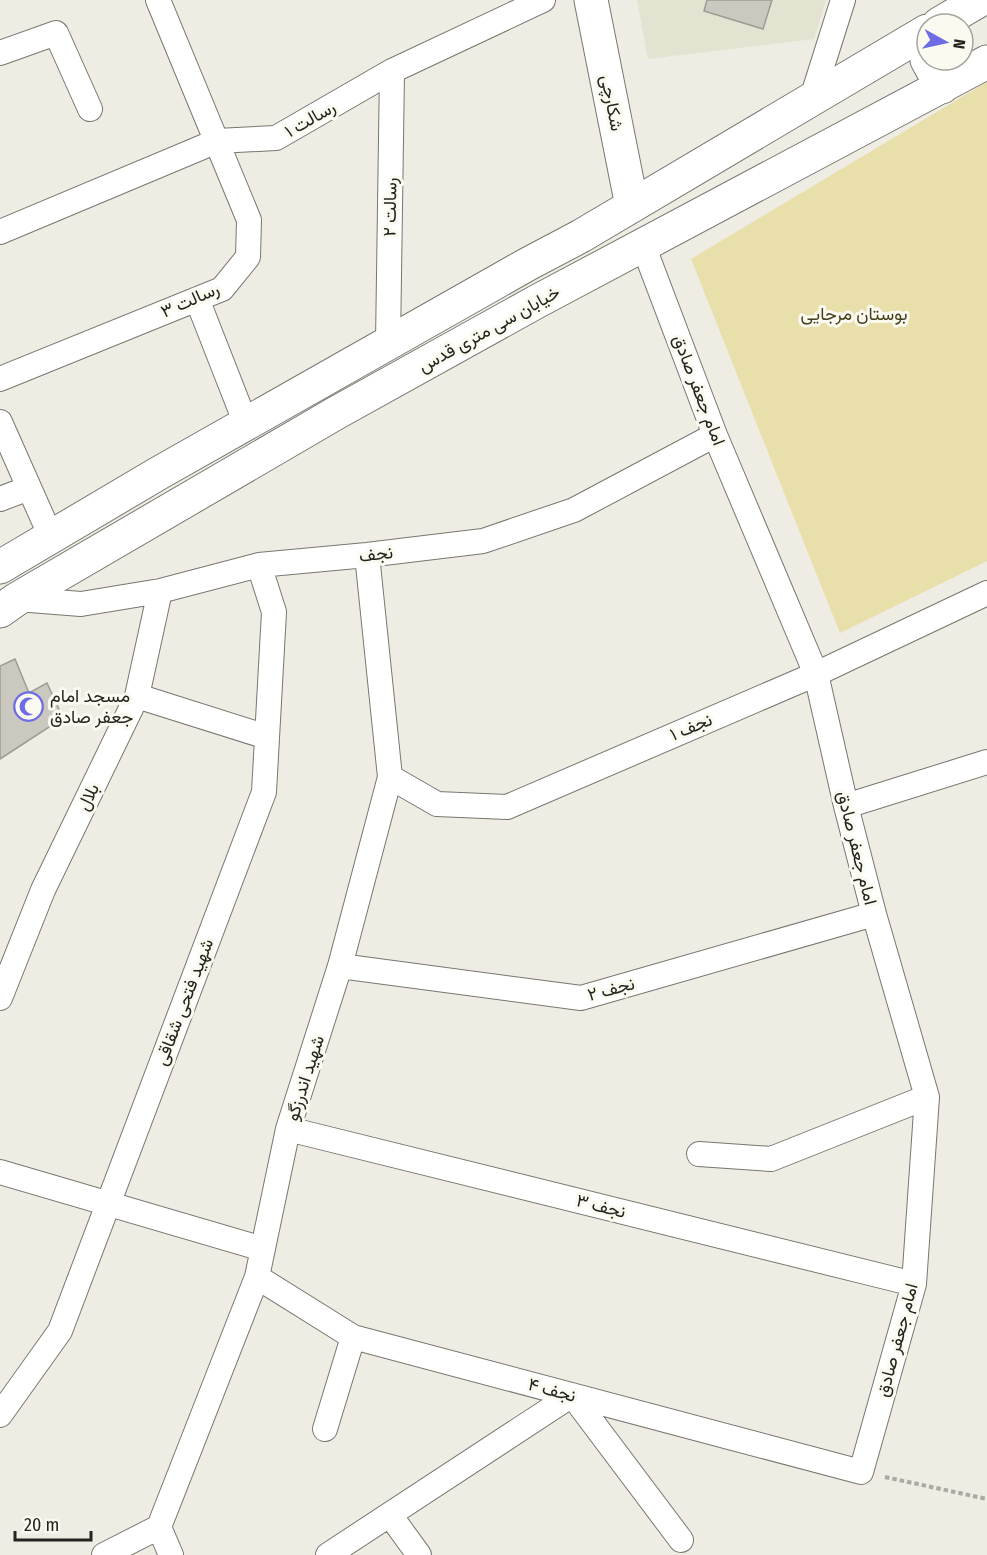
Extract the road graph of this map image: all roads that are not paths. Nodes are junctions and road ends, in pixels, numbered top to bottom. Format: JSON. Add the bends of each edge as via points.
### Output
{"nodes":[{"id":1,"x":158,"y":0,"type":"edge"},
{"id":2,"x":543,"y":0,"type":"edge"},
{"id":3,"x":591,"y":0,"type":"edge"},
{"id":4,"x":843,"y":0,"type":"edge"},
{"id":5,"x":980,"y":0,"type":"edge"},
{"id":6,"x":968,"y":12,"type":"edge"},
{"id":7,"x":0,"y":53,"type":"edge"},
{"id":8,"x":915,"y":56,"type":"edge"},
{"id":9,"x":915,"y":60,"type":"edge"},
{"id":10,"x":392,"y":71,"type":"junction"},
{"id":11,"x":812,"y":98,"type":"junction"},
{"id":12,"x":90,"y":109,"type":"dead end"},
{"id":13,"x":217,"y":141,"type":"junction"},
{"id":14,"x":632,"y":206,"type":"junction"},
{"id":15,"x":0,"y":232,"type":"edge"},
{"id":16,"x":643,"y":245,"type":"junction"},
{"id":17,"x":197,"y":299,"type":"junction"},
{"id":18,"x":388,"y":343,"type":"junction"},
{"id":19,"x":0,"y":379,"type":"edge"},
{"id":20,"x":0,"y":422,"type":"edge"},
{"id":21,"x":246,"y":424,"type":"junction"},
{"id":22,"x":716,"y":435,"type":"junction"},
{"id":23,"x":29,"y":488,"type":"junction"},
{"id":24,"x":0,"y":498,"type":"edge"},
{"id":25,"x":51,"y":537,"type":"junction"},
{"id":26,"x":368,"y":555,"type":"junction"},
{"id":27,"x":260,"y":565,"type":"junction"},
{"id":28,"x":0,"y":567,"type":"edge"},
{"id":29,"x":160,"y":591,"type":"junction"},
{"id":30,"x":987,"y":593,"type":"edge"},
{"id":31,"x":8,"y":605,"type":"edge"},
{"id":32,"x":816,"y":674,"type":"junction"},
{"id":33,"x":136,"y":696,"type":"junction"},
{"id":34,"x":267,"y":737,"type":"junction"},
{"id":35,"x":987,"y":762,"type":"edge"},
{"id":36,"x":390,"y":777,"type":"junction"},
{"id":37,"x":846,"y":806,"type":"junction"},
{"id":38,"x":874,"y":914,"type":"junction"},
{"id":39,"x":340,"y":966,"type":"junction"},
{"id":40,"x":0,"y":998,"type":"edge"},
{"id":41,"x":927,"y":1097,"type":"junction"},
{"id":42,"x":288,"y":1129,"type":"junction"},
{"id":43,"x":699,"y":1154,"type":"dead end"},
{"id":44,"x":0,"y":1172,"type":"edge"},
{"id":45,"x":108,"y":1204,"type":"junction"},
{"id":46,"x":263,"y":1249,"type":"junction"},
{"id":47,"x":257,"y":1276,"type":"junction"},
{"id":48,"x":914,"y":1284,"type":"junction"},
{"id":49,"x":353,"y":1337,"type":"junction"},
{"id":50,"x":572,"y":1395,"type":"junction"},
{"id":51,"x":0,"y":1415,"type":"edge"},
{"id":52,"x":325,"y":1429,"type":"dead end"},
{"id":53,"x":861,"y":1472,"type":"joint"},
{"id":54,"x":390,"y":1515,"type":"junction"},
{"id":55,"x":159,"y":1527,"type":"junction"},
{"id":56,"x":681,"y":1540,"type":"dead end"},
{"id":57,"x":104,"y":1555,"type":"edge"},
{"id":58,"x":171,"y":1555,"type":"edge"},
{"id":59,"x":328,"y":1555,"type":"edge"},
{"id":60,"x":419,"y":1555,"type":"edge"}],
"edges":[{"from":1,"to":13,"type":"street","name":"رسالت ۳"},
{"from":2,"to":10,"type":"street","name":"رسالت ۱"},
{"from":3,"to":14,"type":"main road","name":"شکارچی"},
{"from":4,"to":11,"type":"street"},
{"from":5,"to":6,"type":"main road","name":"خیابان سی متری قدس"},
{"from":7,"to":12,"type":"street","via":[[56,33]]},
{"from":8,"to":11,"type":"main road","name":"خیابان سی متری قدس"},
{"from":9,"to":16,"type":"main road","name":"خیابان سی متری قدس"},
{"from":10,"to":13,"type":"street","name":"رسالت ۱","via":[[276,138]]},
{"from":10,"to":18,"type":"street","name":"رسالت ۲"},
{"from":11,"to":14,"type":"main road","name":"خیابان سی متری قدس"},
{"from":13,"to":15,"type":"street","name":"رسالت ۱"},
{"from":13,"to":17,"type":"street","name":"رسالت ۳","via":[[249,220],[248,256],[222,289]]},
{"from":14,"to":18,"type":"main road","name":"خیابان سی متری قدس"},
{"from":16,"to":22,"type":"street","name":"امام جعفر صادق"},
{"from":16,"to":31,"type":"main road","name":"خیابان سی متری قدس","via":[[336,413]]},
{"from":17,"to":19,"type":"street","name":"رسالت ۳"},
{"from":17,"to":21,"type":"street"},
{"from":18,"to":21,"type":"main road","name":"خیابان سی متری قدس"},
{"from":20,"to":23,"type":"street"},
{"from":21,"to":25,"type":"main road","name":"خیابان سی متری قدس"},
{"from":22,"to":26,"type":"street","name":"نجف","via":[[574,510],[483,541]]},
{"from":22,"to":32,"type":"street","name":"امام جعفر صادق"},
{"from":23,"to":24,"type":"street"},
{"from":23,"to":25,"type":"street"},
{"from":25,"to":28,"type":"main road","name":"خیابان سی متری قدس"},
{"from":26,"to":27,"type":"street","name":"نجف"},
{"from":26,"to":36,"type":"street","name":"شهید اندرزگو"},
{"from":27,"to":29,"type":"street","name":"نجف"},
{"from":27,"to":34,"type":"street","name":"شهید فتحی شقاقی","via":[[274,612]]},
{"from":29,"to":31,"type":"street","name":"نجف","via":[[81,603]]},
{"from":29,"to":33,"type":"street","name":"بلال"},
{"from":30,"to":32,"type":"street","name":"نجف ۱"},
{"from":32,"to":36,"type":"street","name":"نجف ۱","via":[[507,807],[437,804]]},
{"from":32,"to":37,"type":"street","name":"امام جعفر صادق"},
{"from":33,"to":34,"type":"street"},
{"from":33,"to":40,"type":"street","name":"بلال","via":[[43,890]]},
{"from":34,"to":45,"type":"street","name":"شهید فتحی شقاقی","via":[[264,792]]},
{"from":35,"to":37,"type":"street"},
{"from":36,"to":39,"type":"street","name":"شهید اندرزگو"},
{"from":37,"to":38,"type":"street","name":"امام جعفر صادق"},
{"from":38,"to":39,"type":"street","name":"نجف ۲","via":[[581,998]]},
{"from":38,"to":41,"type":"street","name":"امام جعفر صادق"},
{"from":39,"to":42,"type":"street","name":"شهید اندرزگو"},
{"from":41,"to":43,"type":"street","via":[[771,1159]]},
{"from":41,"to":48,"type":"street","name":"امام جعفر صادق"},
{"from":42,"to":46,"type":"street","name":"شهید اندرزگو"},
{"from":42,"to":48,"type":"street","name":"نجف ۳"},
{"from":44,"to":45,"type":"street"},
{"from":45,"to":46,"type":"street"},
{"from":45,"to":51,"type":"street","name":"شهید فتحی شقاقی","via":[[60,1330]]},
{"from":46,"to":47,"type":"street","name":"شهید اندرزگو"},
{"from":47,"to":49,"type":"street","name":"نجف ۴"},
{"from":47,"to":55,"type":"street","name":"شهید اندرزگو"},
{"from":48,"to":53,"type":"street","name":"امام جعفر صادق"},
{"from":49,"to":50,"type":"street","name":"نجف ۴"},
{"from":49,"to":52,"type":"street"},
{"from":50,"to":53,"type":"street","name":"نجف ۴"},
{"from":50,"to":54,"type":"street"},
{"from":50,"to":56,"type":"street"},
{"from":54,"to":59,"type":"street"},
{"from":54,"to":60,"type":"street"},
{"from":55,"to":57,"type":"street"},
{"from":55,"to":58,"type":"street"}]}
